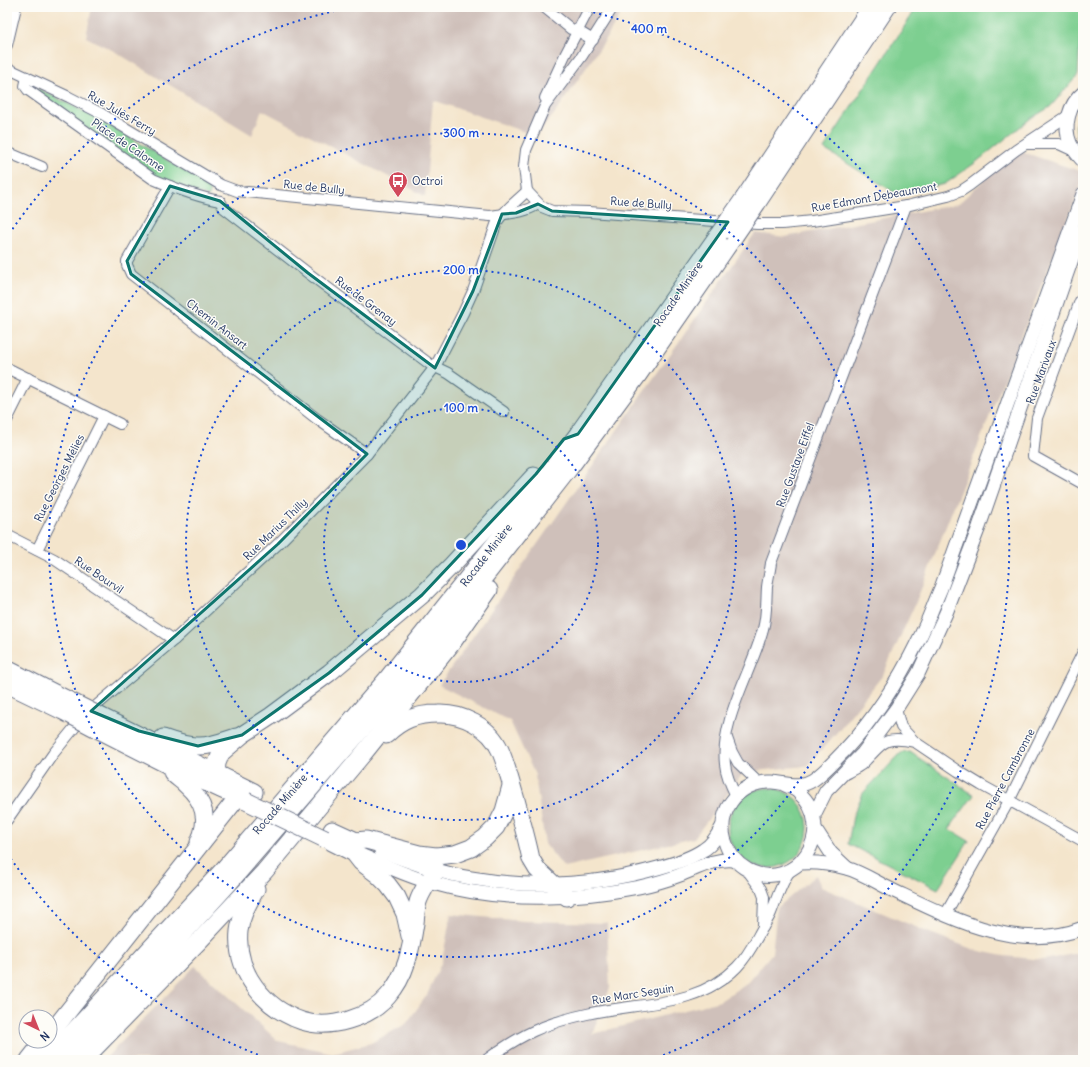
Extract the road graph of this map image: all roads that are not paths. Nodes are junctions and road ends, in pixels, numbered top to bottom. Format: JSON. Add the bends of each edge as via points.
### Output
{"nodes":[{"id":1,"x":16,"y":7,"type":"edge"},
{"id":2,"x":544,"y":7,"type":"edge"},
{"id":3,"x":590,"y":7,"type":"edge"},
{"id":4,"x":613,"y":7,"type":"edge"},
{"id":5,"x":870,"y":7,"type":"edge"},
{"id":6,"x":887,"y":7,"type":"edge"},
{"id":7,"x":578,"y":31,"type":"junction"},
{"id":8,"x":593,"y":40,"type":"junction"},
{"id":9,"x":7,"y":45,"type":"edge"},
{"id":10,"x":7,"y":68,"type":"edge"},
{"id":11,"x":27,"y":77,"type":"junction"},
{"id":12,"x":1083,"y":93,"type":"edge"},
{"id":13,"x":545,"y":106,"type":"junction"},
{"id":14,"x":1069,"y":115,"type":"junction"},
{"id":15,"x":1026,"y":144,"type":"junction"},
{"id":16,"x":1074,"y":151,"type":"junction"},
{"id":17,"x":7,"y":152,"type":"edge"},
{"id":18,"x":1083,"y":161,"type":"edge"},
{"id":19,"x":42,"y":167,"type":"dead end"},
{"id":20,"x":221,"y":185,"type":"junction"},
{"id":21,"x":170,"y":186,"type":"junction"},
{"id":22,"x":527,"y":191,"type":"junction"},
{"id":23,"x":1083,"y":194,"type":"edge"},
{"id":24,"x":751,"y":200,"type":"junction"},
{"id":25,"x":220,"y":201,"type":"junction"},
{"id":26,"x":538,"y":204,"type":"junction"},
{"id":27,"x":906,"y":206,"type":"junction"},
{"id":28,"x":502,"y":214,"type":"junction"},
{"id":29,"x":782,"y":224,"type":"joint"},
{"id":30,"x":1083,"y":230,"type":"edge"},
{"id":31,"x":727,"y":234,"type":"junction"},
{"id":32,"x":1083,"y":302,"type":"edge"},
{"id":33,"x":435,"y":367,"type":"junction"},
{"id":34,"x":7,"y":368,"type":"edge"},
{"id":35,"x":28,"y":378,"type":"junction"},
{"id":36,"x":504,"y":412,"type":"dead end"},
{"id":37,"x":104,"y":416,"type":"junction"},
{"id":38,"x":7,"y":420,"type":"edge"},
{"id":39,"x":120,"y":424,"type":"dead end"},
{"id":40,"x":578,"y":434,"type":"junction"},
{"id":41,"x":367,"y":454,"type":"junction"},
{"id":42,"x":568,"y":470,"type":"junction"},
{"id":43,"x":1083,"y":484,"type":"edge"},
{"id":44,"x":7,"y":535,"type":"edge"},
{"id":45,"x":37,"y":550,"type":"junction"},
{"id":46,"x":174,"y":640,"type":"junction"},
{"id":47,"x":1082,"y":659,"type":"edge"},
{"id":48,"x":7,"y":669,"type":"edge"},
{"id":49,"x":7,"y":684,"type":"edge"},
{"id":50,"x":65,"y":705,"type":"junction"},
{"id":51,"x":896,"y":709,"type":"junction"},
{"id":52,"x":100,"y":723,"type":"junction"},
{"id":53,"x":242,"y":735,"type":"junction"},
{"id":54,"x":727,"y":738,"type":"junction"},
{"id":55,"x":915,"y":742,"type":"junction"},
{"id":56,"x":363,"y":754,"type":"junction"},
{"id":57,"x":168,"y":765,"type":"junction"},
{"id":58,"x":841,"y":776,"type":"junction"},
{"id":59,"x":219,"y":781,"type":"junction"},
{"id":60,"x":759,"y":783,"type":"junction"},
{"id":61,"x":511,"y":784,"type":"junction"},
{"id":62,"x":785,"y":785,"type":"junction"},
{"id":63,"x":246,"y":795,"type":"junction"},
{"id":64,"x":736,"y":796,"type":"junction"},
{"id":65,"x":1009,"y":801,"type":"junction"},
{"id":66,"x":814,"y":815,"type":"junction"},
{"id":67,"x":7,"y":820,"type":"edge"},
{"id":68,"x":722,"y":827,"type":"junction"},
{"id":69,"x":816,"y":830,"type":"junction"},
{"id":70,"x":1083,"y":840,"type":"edge"},
{"id":71,"x":355,"y":847,"type":"junction"},
{"id":72,"x":194,"y":854,"type":"junction"},
{"id":73,"x":734,"y":860,"type":"junction"},
{"id":74,"x":796,"y":866,"type":"junction"},
{"id":75,"x":847,"y":868,"type":"junction"},
{"id":76,"x":747,"y":870,"type":"junction"},
{"id":77,"x":264,"y":872,"type":"junction"},
{"id":78,"x":432,"y":876,"type":"junction"},
{"id":79,"x":552,"y":884,"type":"junction"},
{"id":80,"x":567,"y":897,"type":"junction"},
{"id":81,"x":945,"y":915,"type":"junction"},
{"id":82,"x":763,"y":927,"type":"junction"},
{"id":83,"x":1083,"y":928,"type":"edge"},
{"id":84,"x":412,"y":944,"type":"junction"},
{"id":85,"x":58,"y":1024,"type":"edge"},
{"id":86,"x":38,"y":1049,"type":"edge"},
{"id":87,"x":29,"y":1060,"type":"edge"},
{"id":88,"x":47,"y":1060,"type":"edge"},
{"id":89,"x":68,"y":1060,"type":"edge"},
{"id":90,"x":83,"y":1060,"type":"edge"},
{"id":91,"x":486,"y":1060,"type":"edge"}],
"edges":[{"from":1,"to":9,"type":"street"},
{"from":2,"to":7,"type":"street","via":[[571,29]]},
{"from":3,"to":7,"type":"street"},
{"from":4,"to":8,"type":"street"},
{"from":5,"to":24,"type":"highway","name":"Rocade Minière"},
{"from":6,"to":24,"type":"highway","name":"Rocade Minière"},
{"from":7,"to":8,"type":"street"},
{"from":7,"to":13,"type":"street","via":[[544,100]]},
{"from":8,"to":13,"type":"street"},
{"from":10,"to":11,"type":"street","name":"Rue Jules Ferry"},
{"from":11,"to":20,"type":"street","name":"Rue Jules Ferry","via":[[102,114]]},
{"from":11,"to":21,"type":"street","name":"Place de Calonne","via":[[25,86],[28,90],[153,179]]},
{"from":12,"to":14,"type":"main road","via":[[1073,104]]},
{"from":13,"to":22,"type":"street","via":[[526,150],[524,167]]},
{"from":14,"to":15,"type":"street","name":"Rue Edmont Debeaumont"},
{"from":14,"to":16,"type":"main road","via":[[1068,133]]},
{"from":15,"to":16,"type":"street","via":[[1059,144]]},
{"from":15,"to":27,"type":"street","name":"Rue Edmont Debeaumont","via":[[961,191]]},
{"from":16,"to":18,"type":"main road"},
{"from":17,"to":19,"type":"street"},
{"from":20,"to":25,"type":"street"},
{"from":20,"to":28,"type":"street","name":"Rue de Bully","via":[[244,192],[490,216]]},
{"from":21,"to":25,"type":"street","name":"Place de Calonne"},
{"from":21,"to":41,"type":"street","name":"Chemin Ansart","via":[[128,261],[131,274],[317,419]]},
{"from":22,"to":26,"type":"street"},
{"from":22,"to":28,"type":"street"},
{"from":23,"to":62,"type":"main road","via":[[941,588],[919,640],[873,716],[828,767],[801,785]]},
{"from":24,"to":31,"type":"highway","name":"Rocade Minière","bridge":true},
{"from":25,"to":33,"type":"street","name":"Rue de Grenay","via":[[224,208],[308,273]]},
{"from":26,"to":28,"type":"street","name":"Rue de Bully","via":[[531,209]]},
{"from":26,"to":29,"type":"street","name":"Rue de Bully","via":[[552,211]]},
{"from":27,"to":29,"type":"street","name":"Rue Edmont Debeaumont"},
{"from":27,"to":54,"type":"street","name":"Rue Gustave Eiffel","via":[[771,563],[763,629],[732,713]]},
{"from":28,"to":33,"type":"street","name":"Rue Marius Thilly","via":[[473,291]]},
{"from":30,"to":51,"type":"main road","via":[[946,613],[918,674]]},
{"from":31,"to":40,"type":"highway","name":"Rocade Minière"},
{"from":31,"to":42,"type":"highway","name":"Rocade Minière","via":[[638,375]]},
{"from":32,"to":43,"type":"street","name":"Rue Marivaux","via":[[1080,301],[1037,418],[1033,456]]},
{"from":33,"to":36,"type":"street","name":"Rue de Grenay","via":[[448,373]]},
{"from":33,"to":41,"type":"street","name":"Rue Marius Thilly"},
{"from":34,"to":35,"type":"street"},
{"from":35,"to":37,"type":"street"},
{"from":35,"to":38,"type":"street"},
{"from":37,"to":39,"type":"street"},
{"from":37,"to":45,"type":"street","name":"Rue Georges Mélies"},
{"from":40,"to":53,"type":"highway","via":[[564,439],[536,474],[422,595],[329,673]]},
{"from":40,"to":88,"type":"highway","name":"Rocade Minière","via":[[505,531],[346,728],[223,870]]},
{"from":41,"to":46,"type":"street","name":"Rue Marius Thilly","via":[[278,544]]},
{"from":42,"to":56,"type":"highway","via":[[512,558],[452,643]]},
{"from":42,"to":89,"type":"highway","name":"Rocade Minière","via":[[389,698],[229,883]]},
{"from":44,"to":45,"type":"street","name":"Rue Bourvil"},
{"from":45,"to":46,"type":"street","name":"Rue Bourvil"},
{"from":46,"to":67,"type":"street","name":"Rue Marius Thilly","via":[[97,705],[75,727]]},
{"from":47,"to":65,"type":"street","name":"Rue Pierre Cambronne"},
{"from":48,"to":50,"type":"highway"},
{"from":49,"to":50,"type":"highway"},
{"from":50,"to":52,"type":"highway","bridge":true},
{"from":51,"to":55,"type":"street","via":[[901,727]]},
{"from":51,"to":58,"type":"main road","via":[[863,753]]},
{"from":52,"to":53,"type":"highway","via":[[198,746]]},
{"from":52,"to":57,"type":"highway"},
{"from":52,"to":59,"type":"highway"},
{"from":53,"to":59,"type":"highway","via":[[221,753],[217,762]]},
{"from":54,"to":60,"type":"street","via":[[738,763]]},
{"from":54,"to":64,"type":"street","name":"Rue Gustave Eiffel","via":[[724,751],[725,766]]},
{"from":55,"to":58,"type":"street","via":[[895,739],[886,742],[860,766]]},
{"from":55,"to":65,"type":"street"},
{"from":56,"to":61,"type":"highway","via":[[373,749],[396,726],[413,717],[443,713],[469,720],[491,737],[500,749]]},
{"from":56,"to":77,"type":"highway"},
{"from":57,"to":59,"type":"highway"},
{"from":57,"to":72,"type":"highway","via":[[198,797],[204,809],[203,834]]},
{"from":58,"to":66,"type":"main road","via":[[826,791]]},
{"from":59,"to":63,"type":"highway"},
{"from":60,"to":62,"type":"main road","via":[[773,782]]},
{"from":60,"to":64,"type":"main road"},
{"from":61,"to":71,"type":"highway","via":[[504,811],[496,827],[470,848],[455,854],[436,856],[366,840]]},
{"from":61,"to":79,"type":"highway","via":[[531,859],[537,870]]},
{"from":62,"to":66,"type":"main road","via":[[798,792],[808,802]]},
{"from":63,"to":71,"type":"highway","bridge":true},
{"from":63,"to":72,"type":"highway"},
{"from":64,"to":68,"type":"main road","via":[[730,803]]},
{"from":65,"to":70,"type":"street"},
{"from":65,"to":81,"type":"street","name":"Rue Pierre Cambronne"},
{"from":66,"to":69,"type":"main road"},
{"from":68,"to":73,"type":"main road","via":[[724,839]]},
{"from":68,"to":79,"type":"main road","via":[[704,850],[668,865],[592,882]]},
{"from":69,"to":74,"type":"main road","via":[[811,848]]},
{"from":69,"to":75,"type":"main road","via":[[831,853]]},
{"from":71,"to":78,"type":"main road"},
{"from":71,"to":84,"type":"highway","via":[[360,862],[378,875],[397,897],[405,914]]},
{"from":72,"to":85,"type":"highway"},
{"from":73,"to":76,"type":"main road"},
{"from":73,"to":80,"type":"main road","via":[[714,861],[679,875],[616,892]]},
{"from":74,"to":75,"type":"main road","via":[[821,863]]},
{"from":74,"to":76,"type":"main road","via":[[782,873],[769,875]]},
{"from":74,"to":82,"type":"street","name":"Rue Marc Seguin","via":[[785,878]]},
{"from":75,"to":81,"type":"main road"},
{"from":76,"to":82,"type":"street","name":"Rue Marc Seguin","via":[[764,897]]},
{"from":77,"to":84,"type":"highway","via":[[242,918],[239,946],[246,971],[254,987],[278,1010],[303,1021],[324,1024],[344,1022],[362,1016],[388,996],[405,968]]},
{"from":77,"to":90,"type":"highway"},
{"from":78,"to":79,"type":"main road"},
{"from":78,"to":80,"type":"main road","via":[[450,887],[495,895]]},
{"from":78,"to":84,"type":"highway","via":[[419,899]]},
{"from":79,"to":80,"type":"highway"},
{"from":81,"to":83,"type":"main road","via":[[977,928],[1011,936],[1053,936]]},
{"from":82,"to":91,"type":"street","name":"Rue Marc Seguin","via":[[754,946],[736,968],[694,995],[670,1002],[588,1013],[550,1023],[507,1044]]},
{"from":86,"to":87,"type":"highway"}]}
